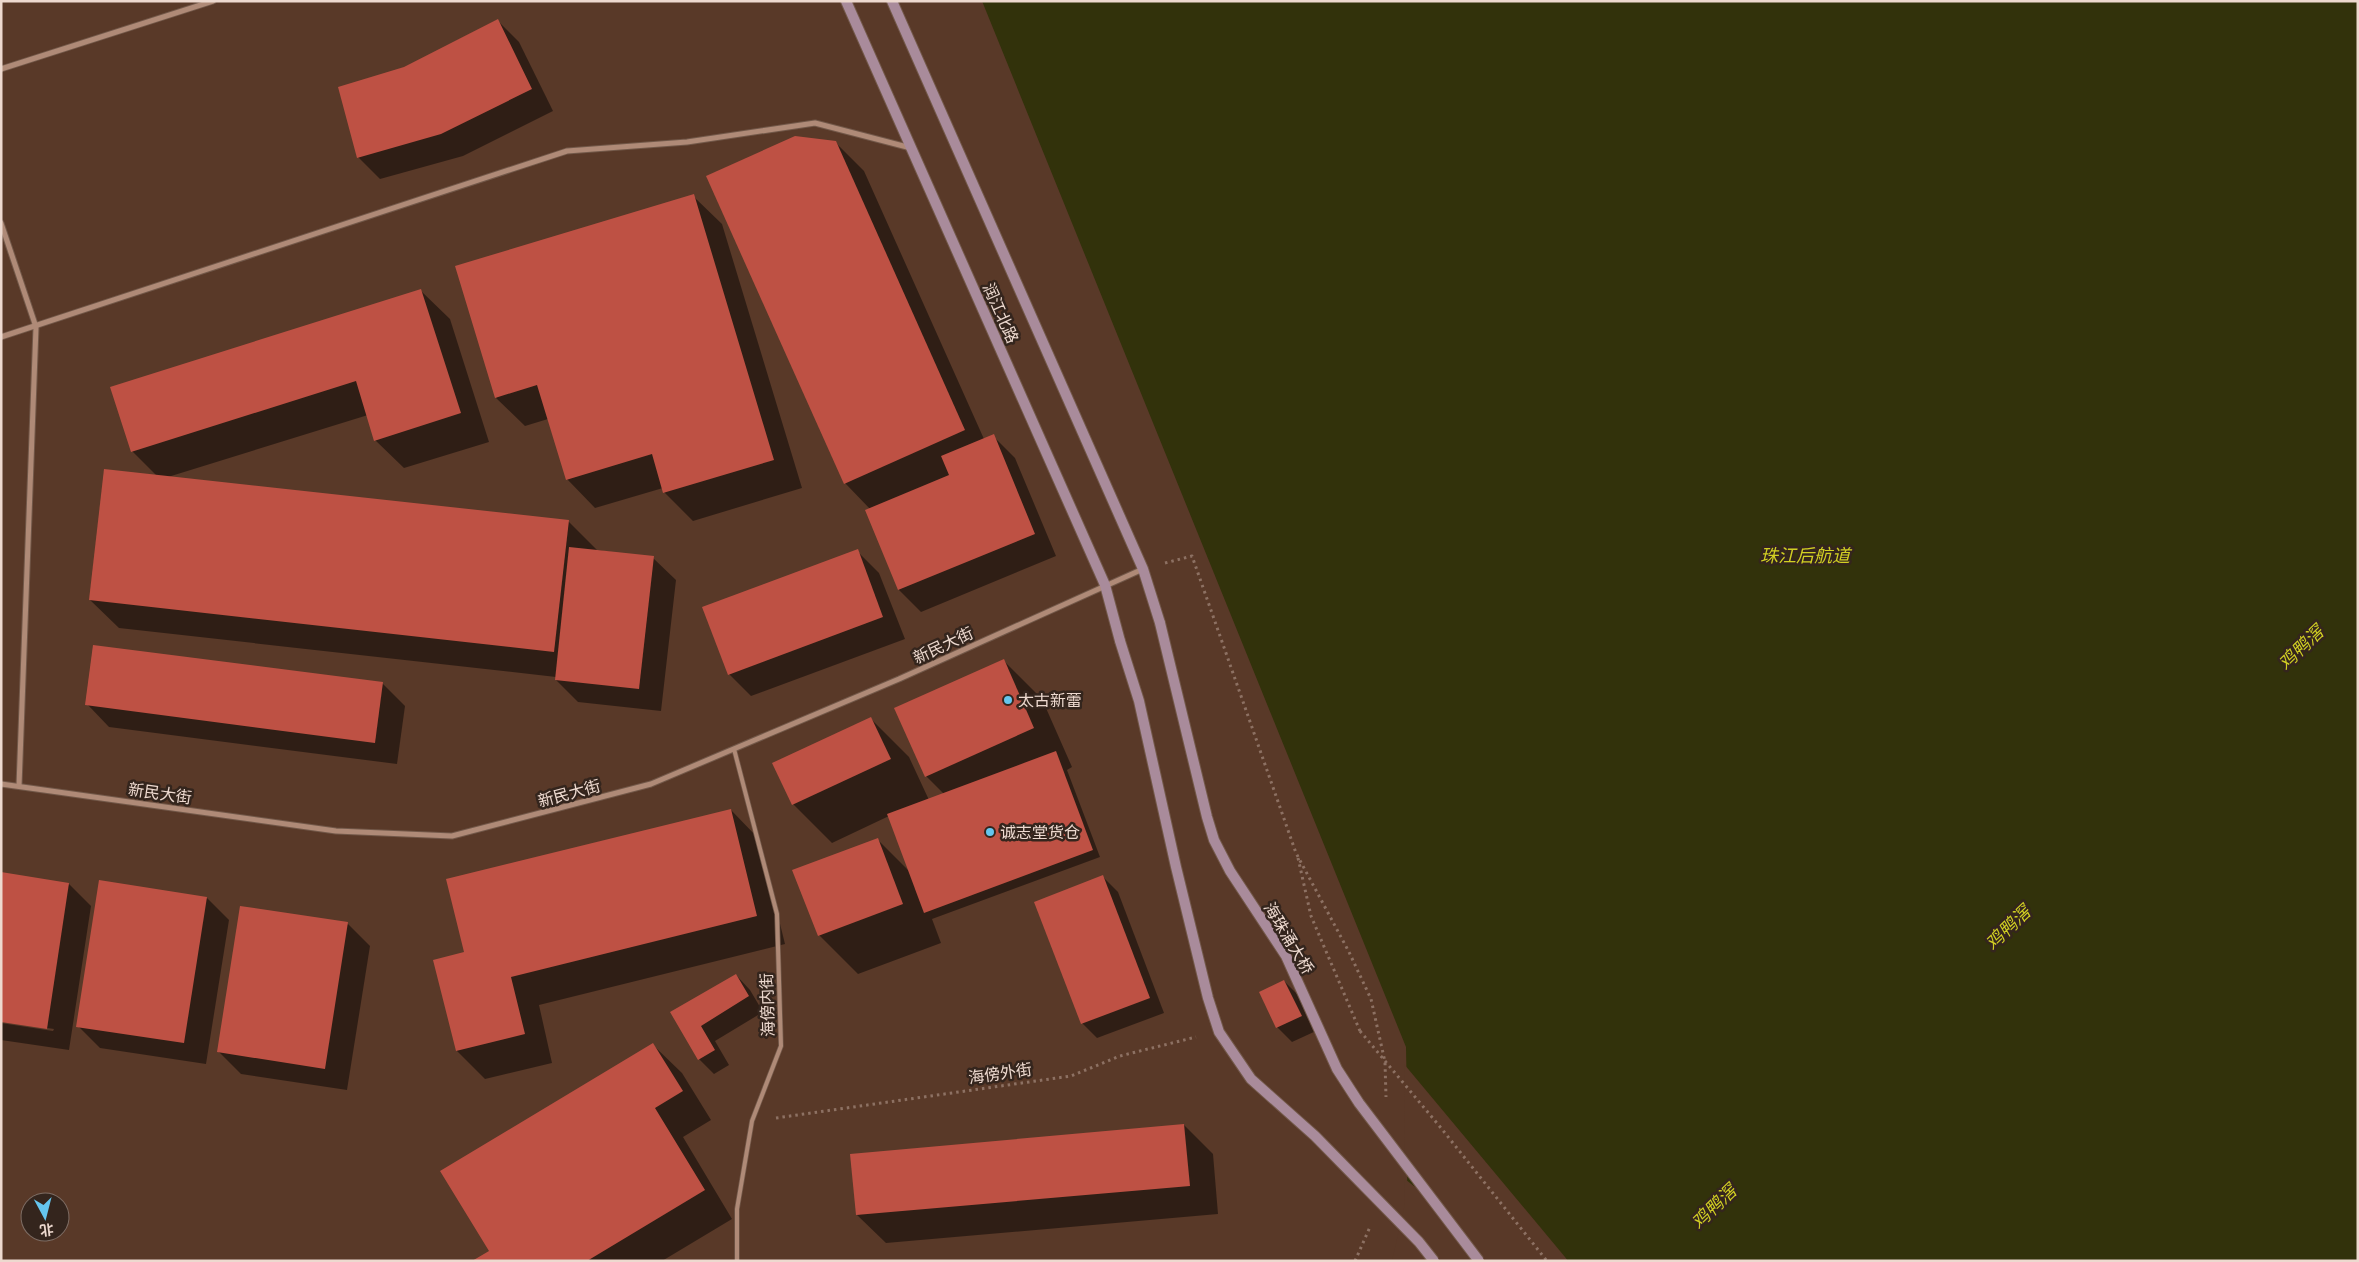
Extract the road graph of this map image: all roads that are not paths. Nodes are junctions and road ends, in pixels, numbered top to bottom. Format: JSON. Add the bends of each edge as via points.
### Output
{"nodes":[{"id":1,"x":213,"y":1,"type":"edge"},
{"id":2,"x":846,"y":1,"type":"edge"},
{"id":3,"x":892,"y":1,"type":"edge"},
{"id":4,"x":1,"y":69,"type":"edge"},
{"id":5,"x":911,"y":148,"type":"junction"},
{"id":6,"x":1,"y":223,"type":"edge"},
{"id":7,"x":36,"y":327,"type":"junction"},
{"id":8,"x":1,"y":337,"type":"edge"},
{"id":9,"x":1143,"y":569,"type":"junction"},
{"id":10,"x":1105,"y":585,"type":"junction"},
{"id":11,"x":1160,"y":623,"type":"joint"},
{"id":12,"x":734,"y":749,"type":"junction"},
{"id":13,"x":1,"y":784,"type":"edge"},
{"id":14,"x":18,"y":786,"type":"junction"},
{"id":15,"x":737,"y":1261,"type":"edge"},
{"id":16,"x":1434,"y":1261,"type":"edge"},
{"id":17,"x":1480,"y":1261,"type":"edge"}],
"edges":[{"from":1,"to":4,"type":"street"},
{"from":2,"to":5,"type":"main road","name":"润江北路"},
{"from":3,"to":9,"type":"main road","name":"润江北路"},
{"from":5,"to":7,"type":"street","via":[[815,123],[687,142],[567,151]]},
{"from":5,"to":10,"type":"main road","name":"润江北路"},
{"from":6,"to":7,"type":"street"},
{"from":7,"to":8,"type":"street"},
{"from":7,"to":14,"type":"street"},
{"from":9,"to":10,"type":"street","name":"新民大街"},
{"from":9,"to":11,"type":"main road","name":"润江北路"},
{"from":10,"to":12,"type":"street","name":"新民大街","via":[[899,679]]},
{"from":10,"to":16,"type":"main road","name":"润江北路","bridge":true,"via":[[1139,701],[1176,867],[1219,1032],[1251,1080],[1315,1136]]},
{"from":11,"to":17,"type":"main road","name":"海珠涌大桥","bridge":true,"via":[[1207,817],[1226,864],[1286,956],[1337,1069],[1359,1103]]},
{"from":12,"to":14,"type":"street","name":"新民大街","via":[[651,784],[452,836],[336,831]]},
{"from":12,"to":15,"type":"lane","name":"海傍内街","via":[[777,914],[781,1046],[752,1121],[738,1209]]},
{"from":13,"to":14,"type":"street","name":"新民大街"}]}
